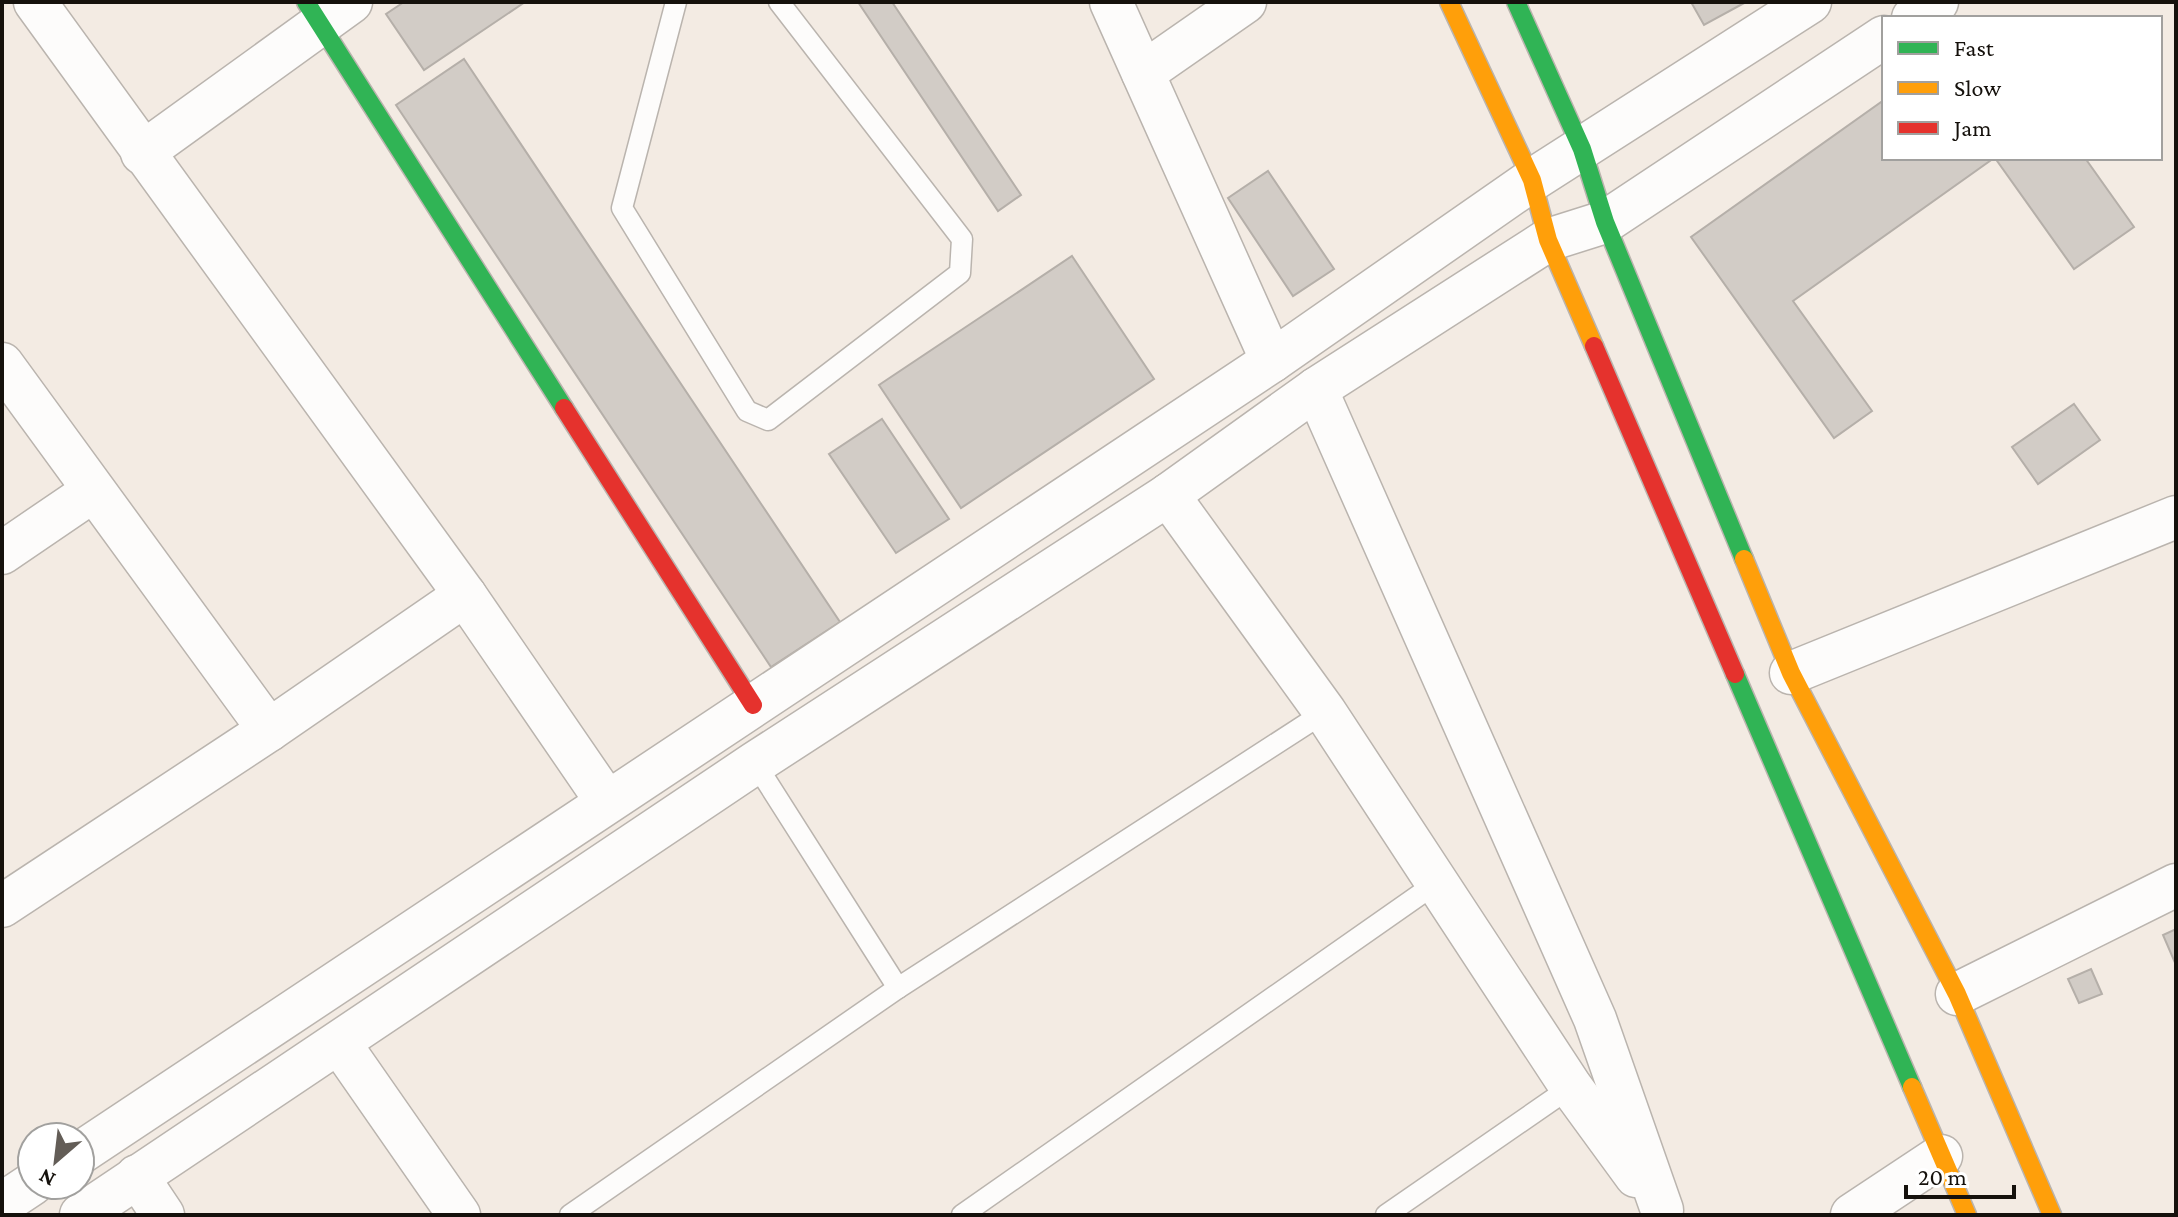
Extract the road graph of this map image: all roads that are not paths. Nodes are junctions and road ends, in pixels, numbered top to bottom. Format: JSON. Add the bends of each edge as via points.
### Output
{"nodes":[{"id":1,"x":35,"y":2,"type":"edge"},
{"id":2,"x":676,"y":2,"type":"edge"},
{"id":3,"x":779,"y":2,"type":"edge"},
{"id":4,"x":1111,"y":2,"type":"edge"},
{"id":5,"x":1245,"y":2,"type":"edge"},
{"id":6,"x":1449,"y":2,"type":"edge"},
{"id":7,"x":1516,"y":2,"type":"edge"},
{"id":8,"x":1810,"y":2,"type":"edge"},
{"id":9,"x":1937,"y":2,"type":"edge"},
{"id":10,"x":325,"y":9,"type":"edge"},
{"id":11,"x":1916,"y":16,"type":"edge"},
{"id":12,"x":1882,"y":38,"type":"edge"},
{"id":13,"x":1143,"y":73,"type":"junction"},
{"id":14,"x":1582,"y":149,"type":"junction"},
{"id":15,"x":142,"y":153,"type":"junction"},
{"id":16,"x":1532,"y":180,"type":"junction"},
{"id":17,"x":1605,"y":222,"type":"junction"},
{"id":18,"x":1548,"y":240,"type":"junction"},
{"id":19,"x":1272,"y":361,"type":"junction"},
{"id":20,"x":2,"y":364,"type":"edge"},
{"id":21,"x":1316,"y":389,"type":"junction"},
{"id":22,"x":93,"y":491,"type":"junction"},
{"id":23,"x":1168,"y":495,"type":"junction"},
{"id":24,"x":2176,"y":517,"type":"edge"},
{"id":25,"x":2,"y":553,"type":"edge"},
{"id":26,"x":465,"y":595,"type":"junction"},
{"id":27,"x":1791,"y":673,"type":"junction"},
{"id":28,"x":753,"y":705,"type":"junction"},
{"id":29,"x":1325,"y":712,"type":"junction"},
{"id":30,"x":269,"y":730,"type":"junction"},
{"id":31,"x":755,"y":763,"type":"junction"},
{"id":32,"x":607,"y":802,"type":"junction"},
{"id":33,"x":1435,"y":884,"type":"junction"},
{"id":34,"x":2176,"y":885,"type":"edge"},
{"id":35,"x":2,"y":906,"type":"edge"},
{"id":36,"x":898,"y":988,"type":"junction"},
{"id":37,"x":1957,"y":994,"type":"junction"},
{"id":38,"x":340,"y":1044,"type":"junction"},
{"id":39,"x":1571,"y":1087,"type":"junction"},
{"id":40,"x":96,"y":1142,"type":"edge"},
{"id":41,"x":1941,"y":1156,"type":"junction"},
{"id":42,"x":137,"y":1176,"type":"junction"},
{"id":43,"x":1663,"y":1212,"type":"edge"},
{"id":44,"x":81,"y":1215,"type":"edge"},
{"id":45,"x":163,"y":1215,"type":"edge"},
{"id":46,"x":459,"y":1215,"type":"edge"},
{"id":47,"x":570,"y":1215,"type":"edge"},
{"id":48,"x":962,"y":1215,"type":"edge"},
{"id":49,"x":1386,"y":1215,"type":"edge"},
{"id":50,"x":1852,"y":1215,"type":"edge"},
{"id":51,"x":1967,"y":1215,"type":"edge"},
{"id":52,"x":2052,"y":1215,"type":"edge"}],
"edges":[{"from":1,"to":15,"type":"street"},
{"from":2,"to":3,"type":"lane","via":[[622,208],[747,411],[768,420],[960,273],[962,239]]},
{"from":4,"to":13,"type":"street"},
{"from":5,"to":13,"type":"street"},
{"from":6,"to":16,"type":"street"},
{"from":7,"to":14,"type":"street"},
{"from":8,"to":14,"type":"street"},
{"from":9,"to":11,"type":"street"},
{"from":10,"to":15,"type":"street"},
{"from":10,"to":28,"type":"street"},
{"from":12,"to":17,"type":"street"},
{"from":13,"to":19,"type":"street"},
{"from":14,"to":16,"type":"street"},
{"from":14,"to":17,"type":"street"},
{"from":15,"to":26,"type":"street"},
{"from":16,"to":18,"type":"street"},
{"from":16,"to":19,"type":"street"},
{"from":17,"to":18,"type":"street"},
{"from":17,"to":27,"type":"street"},
{"from":18,"to":21,"type":"street"},
{"from":18,"to":41,"type":"street"},
{"from":19,"to":28,"type":"street"},
{"from":20,"to":22,"type":"street"},
{"from":21,"to":23,"type":"street"},
{"from":21,"to":43,"type":"street","via":[[1595,1019]]},
{"from":22,"to":25,"type":"street"},
{"from":22,"to":30,"type":"street"},
{"from":23,"to":29,"type":"street"},
{"from":23,"to":31,"type":"street"},
{"from":24,"to":27,"type":"street"},
{"from":26,"to":30,"type":"street"},
{"from":26,"to":32,"type":"street"},
{"from":27,"to":37,"type":"street"},
{"from":28,"to":32,"type":"street"},
{"from":29,"to":33,"type":"street"},
{"from":29,"to":36,"type":"lane"},
{"from":30,"to":35,"type":"street"},
{"from":31,"to":36,"type":"lane"},
{"from":31,"to":38,"type":"street"},
{"from":32,"to":40,"type":"street"},
{"from":33,"to":39,"type":"street"},
{"from":33,"to":48,"type":"lane"},
{"from":34,"to":37,"type":"street"},
{"from":36,"to":47,"type":"lane"},
{"from":37,"to":52,"type":"street"},
{"from":38,"to":42,"type":"street"},
{"from":38,"to":46,"type":"street"},
{"from":39,"to":43,"type":"street"},
{"from":39,"to":49,"type":"lane"},
{"from":41,"to":50,"type":"street"},
{"from":41,"to":51,"type":"street"},
{"from":42,"to":44,"type":"street"},
{"from":42,"to":45,"type":"street"}]}
